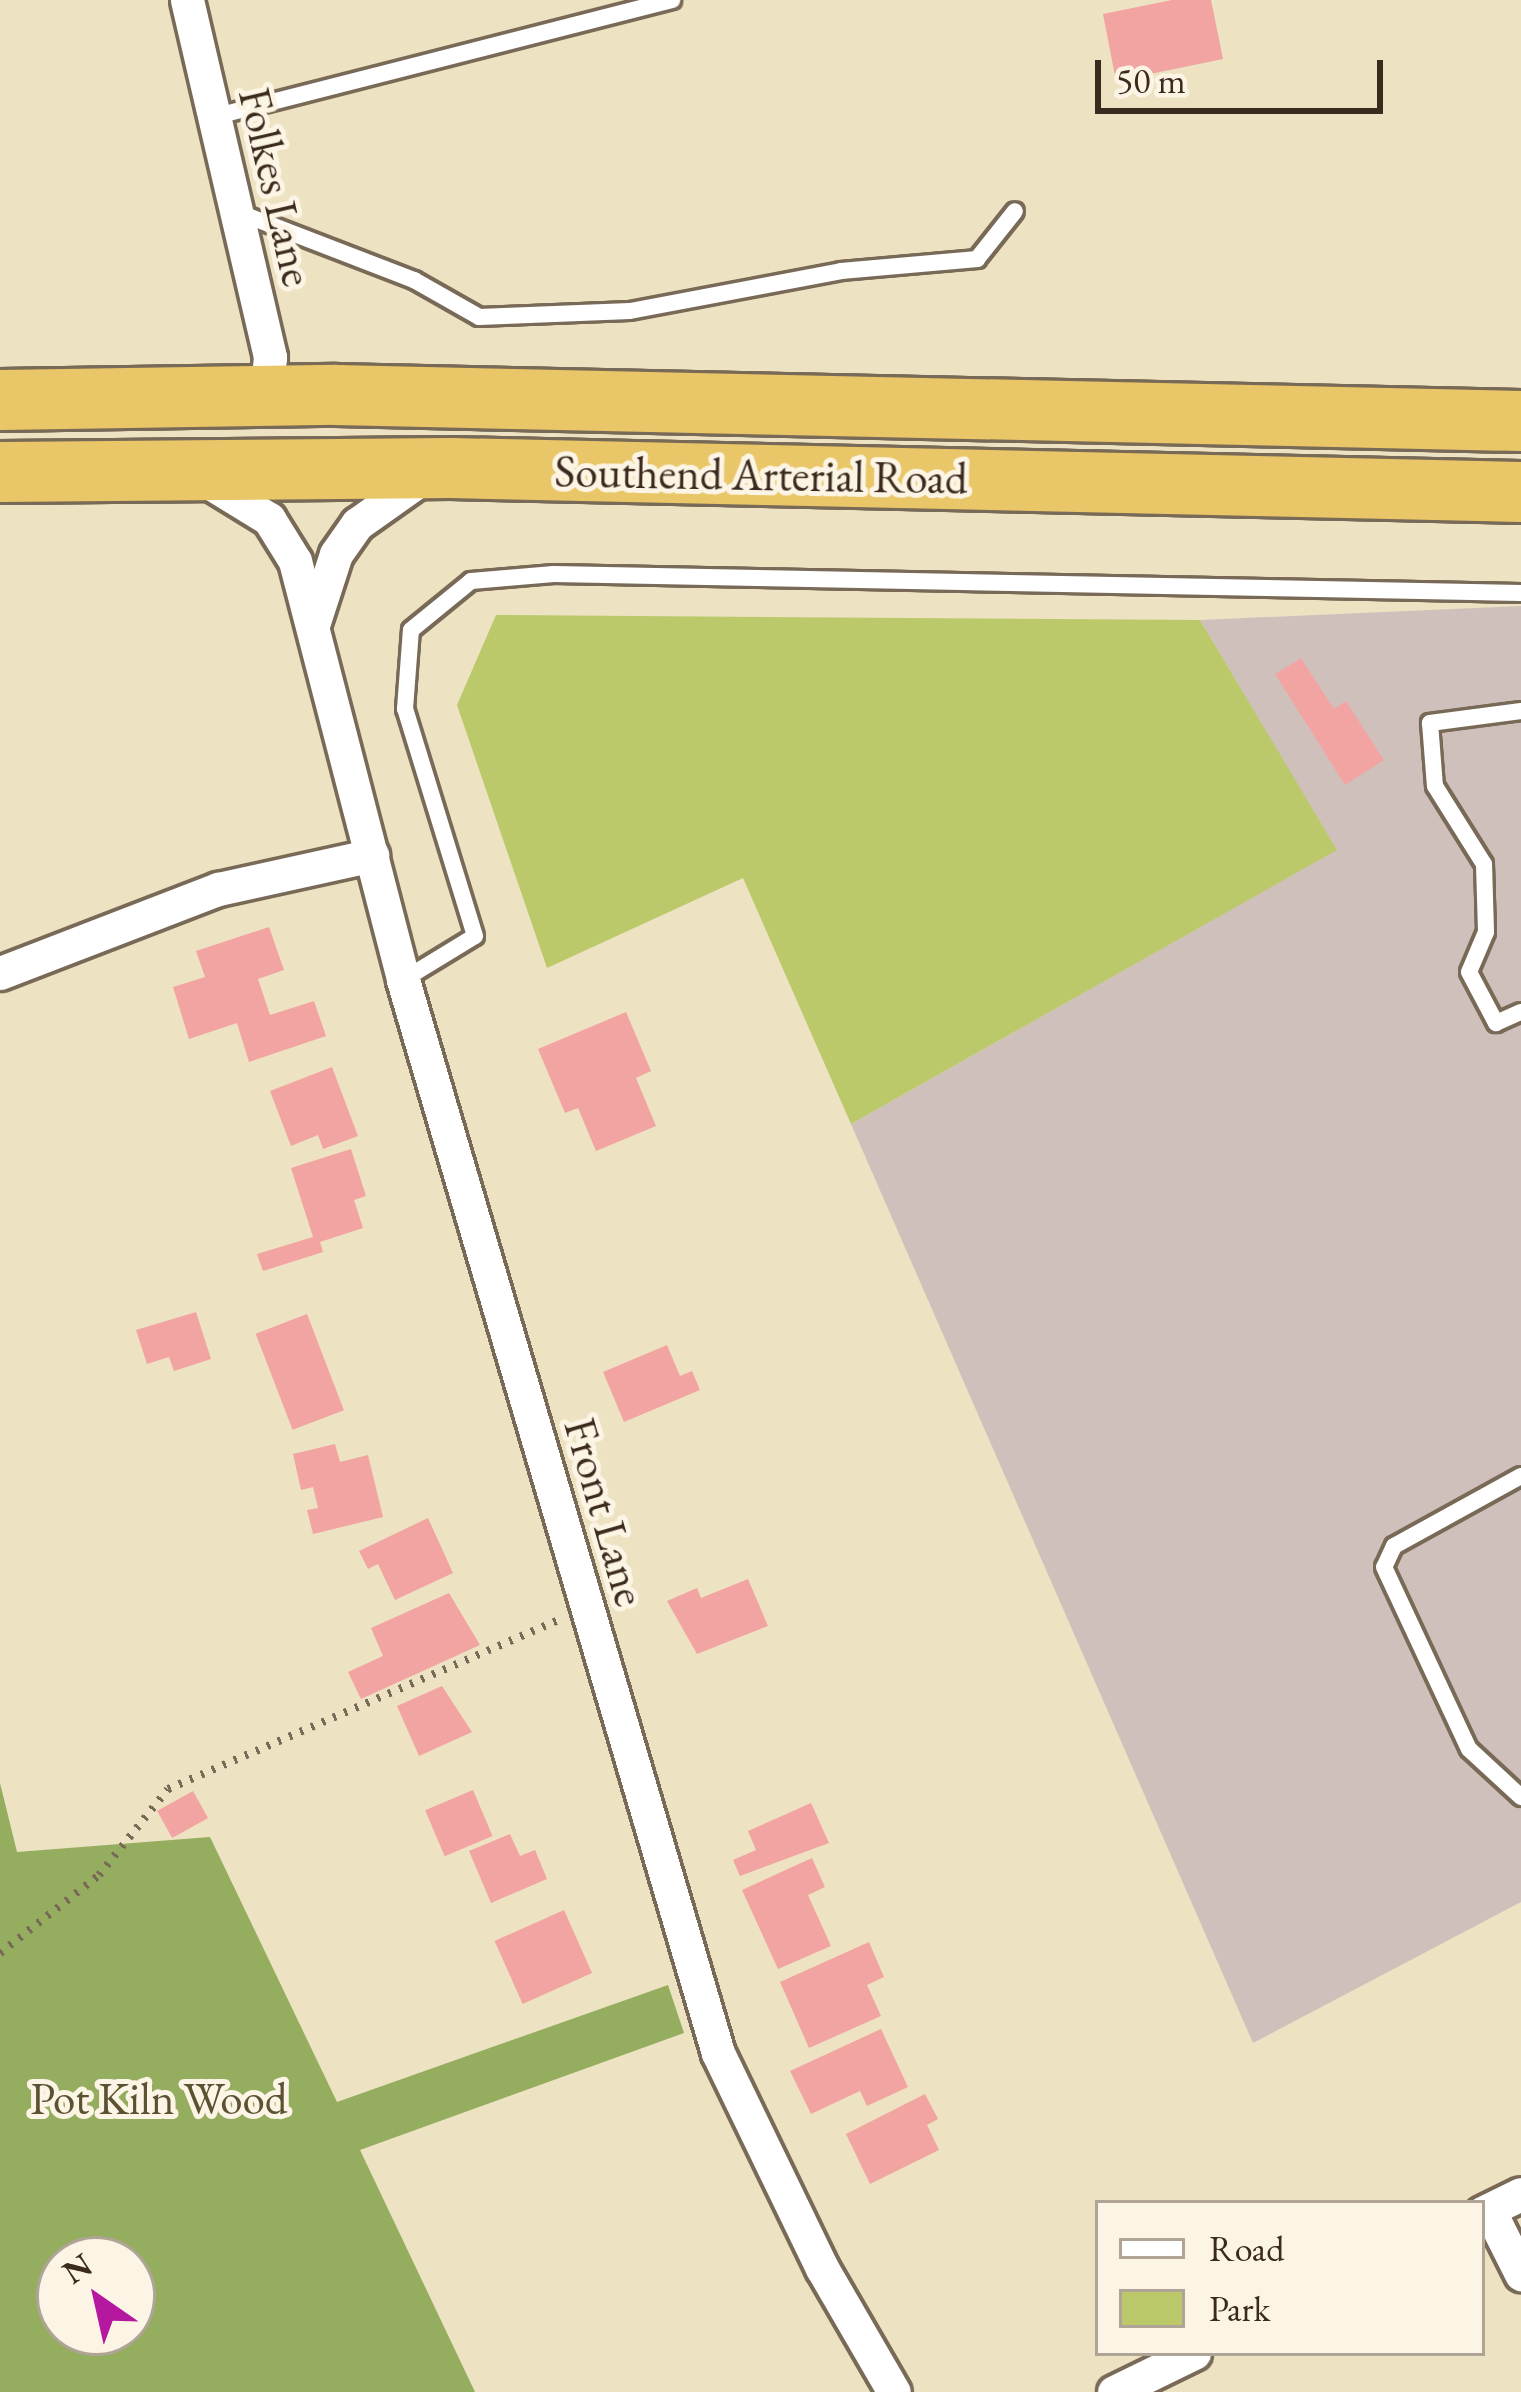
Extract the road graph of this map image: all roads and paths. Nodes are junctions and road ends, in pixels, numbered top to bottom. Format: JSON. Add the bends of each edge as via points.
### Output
{"nodes":[{"id":1,"x":187,"y":0,"type":"edge"},
{"id":2,"x":672,"y":0,"type":"edge"},
{"id":3,"x":213,"y":118,"type":"junction"},
{"id":4,"x":234,"y":211,"type":"junction"},
{"id":5,"x":1016,"y":211,"type":"dead end"},
{"id":6,"x":266,"y":395,"type":"junction"},
{"id":7,"x":0,"y":400,"type":"edge"},
{"id":8,"x":1521,"y":421,"type":"edge"},
{"id":9,"x":452,"y":468,"type":"junction"},
{"id":10,"x":130,"y":469,"type":"junction"},
{"id":11,"x":0,"y":472,"type":"edge"},
{"id":12,"x":1521,"y":492,"type":"edge"},
{"id":13,"x":1521,"y":593,"type":"edge"},
{"id":14,"x":314,"y":624,"type":"junction"},
{"id":15,"x":1521,"y":711,"type":"edge"},
{"id":16,"x":372,"y":855,"type":"junction"},
{"id":17,"x":0,"y":974,"type":"edge"},
{"id":18,"x":403,"y":980,"type":"junction"},
{"id":19,"x":1521,"y":1012,"type":"edge"},
{"id":20,"x":1521,"y":1476,"type":"edge"},
{"id":21,"x":586,"y":1609,"type":"junction"},
{"id":22,"x":1521,"y":1797,"type":"edge"},
{"id":23,"x":0,"y":1953,"type":"edge"},
{"id":24,"x":1521,"y":2194,"type":"edge"},
{"id":25,"x":1485,"y":2211,"type":"edge"},
{"id":26,"x":1521,"y":2274,"type":"edge"},
{"id":27,"x":1188,"y":2356,"type":"edge"},
{"id":28,"x":895,"y":2392,"type":"edge"},
{"id":29,"x":1114,"y":2392,"type":"edge"}],
"edges":[{"from":1,"to":3,"type":"street","name":"Folkes Lane"},
{"from":2,"to":3,"type":"lane"},
{"from":3,"to":4,"type":"street","name":"Folkes Lane"},
{"from":4,"to":5,"type":"lane","via":[[414,280],[479,316],[630,311],[842,271],[976,260]]},
{"from":4,"to":6,"type":"street","name":"Folkes Lane","via":[[270,357]]},
{"from":6,"to":7,"type":"highway","name":"Southend Arterial Road"},
{"from":6,"to":8,"type":"highway","name":"Southend Arterial Road"},
{"from":9,"to":10,"type":"highway","name":"Southend Arterial Road"},
{"from":9,"to":12,"type":"highway","name":"Southend Arterial Road"},
{"from":9,"to":14,"type":"street","via":[[400,489],[357,524],[328,571]]},
{"from":10,"to":11,"type":"highway","name":"Southend Arterial Road"},
{"from":10,"to":14,"type":"street","name":"Front Lane","via":[[206,481],[250,503],[290,550]]},
{"from":13,"to":18,"type":"lane","via":[[554,574],[471,581],[411,630],[405,709],[475,936]]},
{"from":14,"to":16,"type":"street","name":"Front Lane"},
{"from":15,"to":19,"type":"lane","via":[[1430,723],[1435,785],[1484,864],[1486,932],[1469,972],[1496,1022]]},
{"from":16,"to":17,"type":"street","via":[[218,889]]},
{"from":16,"to":18,"type":"street","name":"Front Lane"},
{"from":18,"to":21,"type":"street","name":"Front Lane"},
{"from":20,"to":22,"type":"lane","via":[[1394,1546],[1384,1568],[1469,1749]]},
{"from":21,"to":23,"type":"path","via":[[168,1789],[99,1875]]},
{"from":21,"to":28,"type":"street","name":"Front Lane","via":[[718,2053],[822,2268]]},
{"from":24,"to":25,"type":"street"},
{"from":25,"to":26,"type":"street"},
{"from":27,"to":29,"type":"street"}]}
